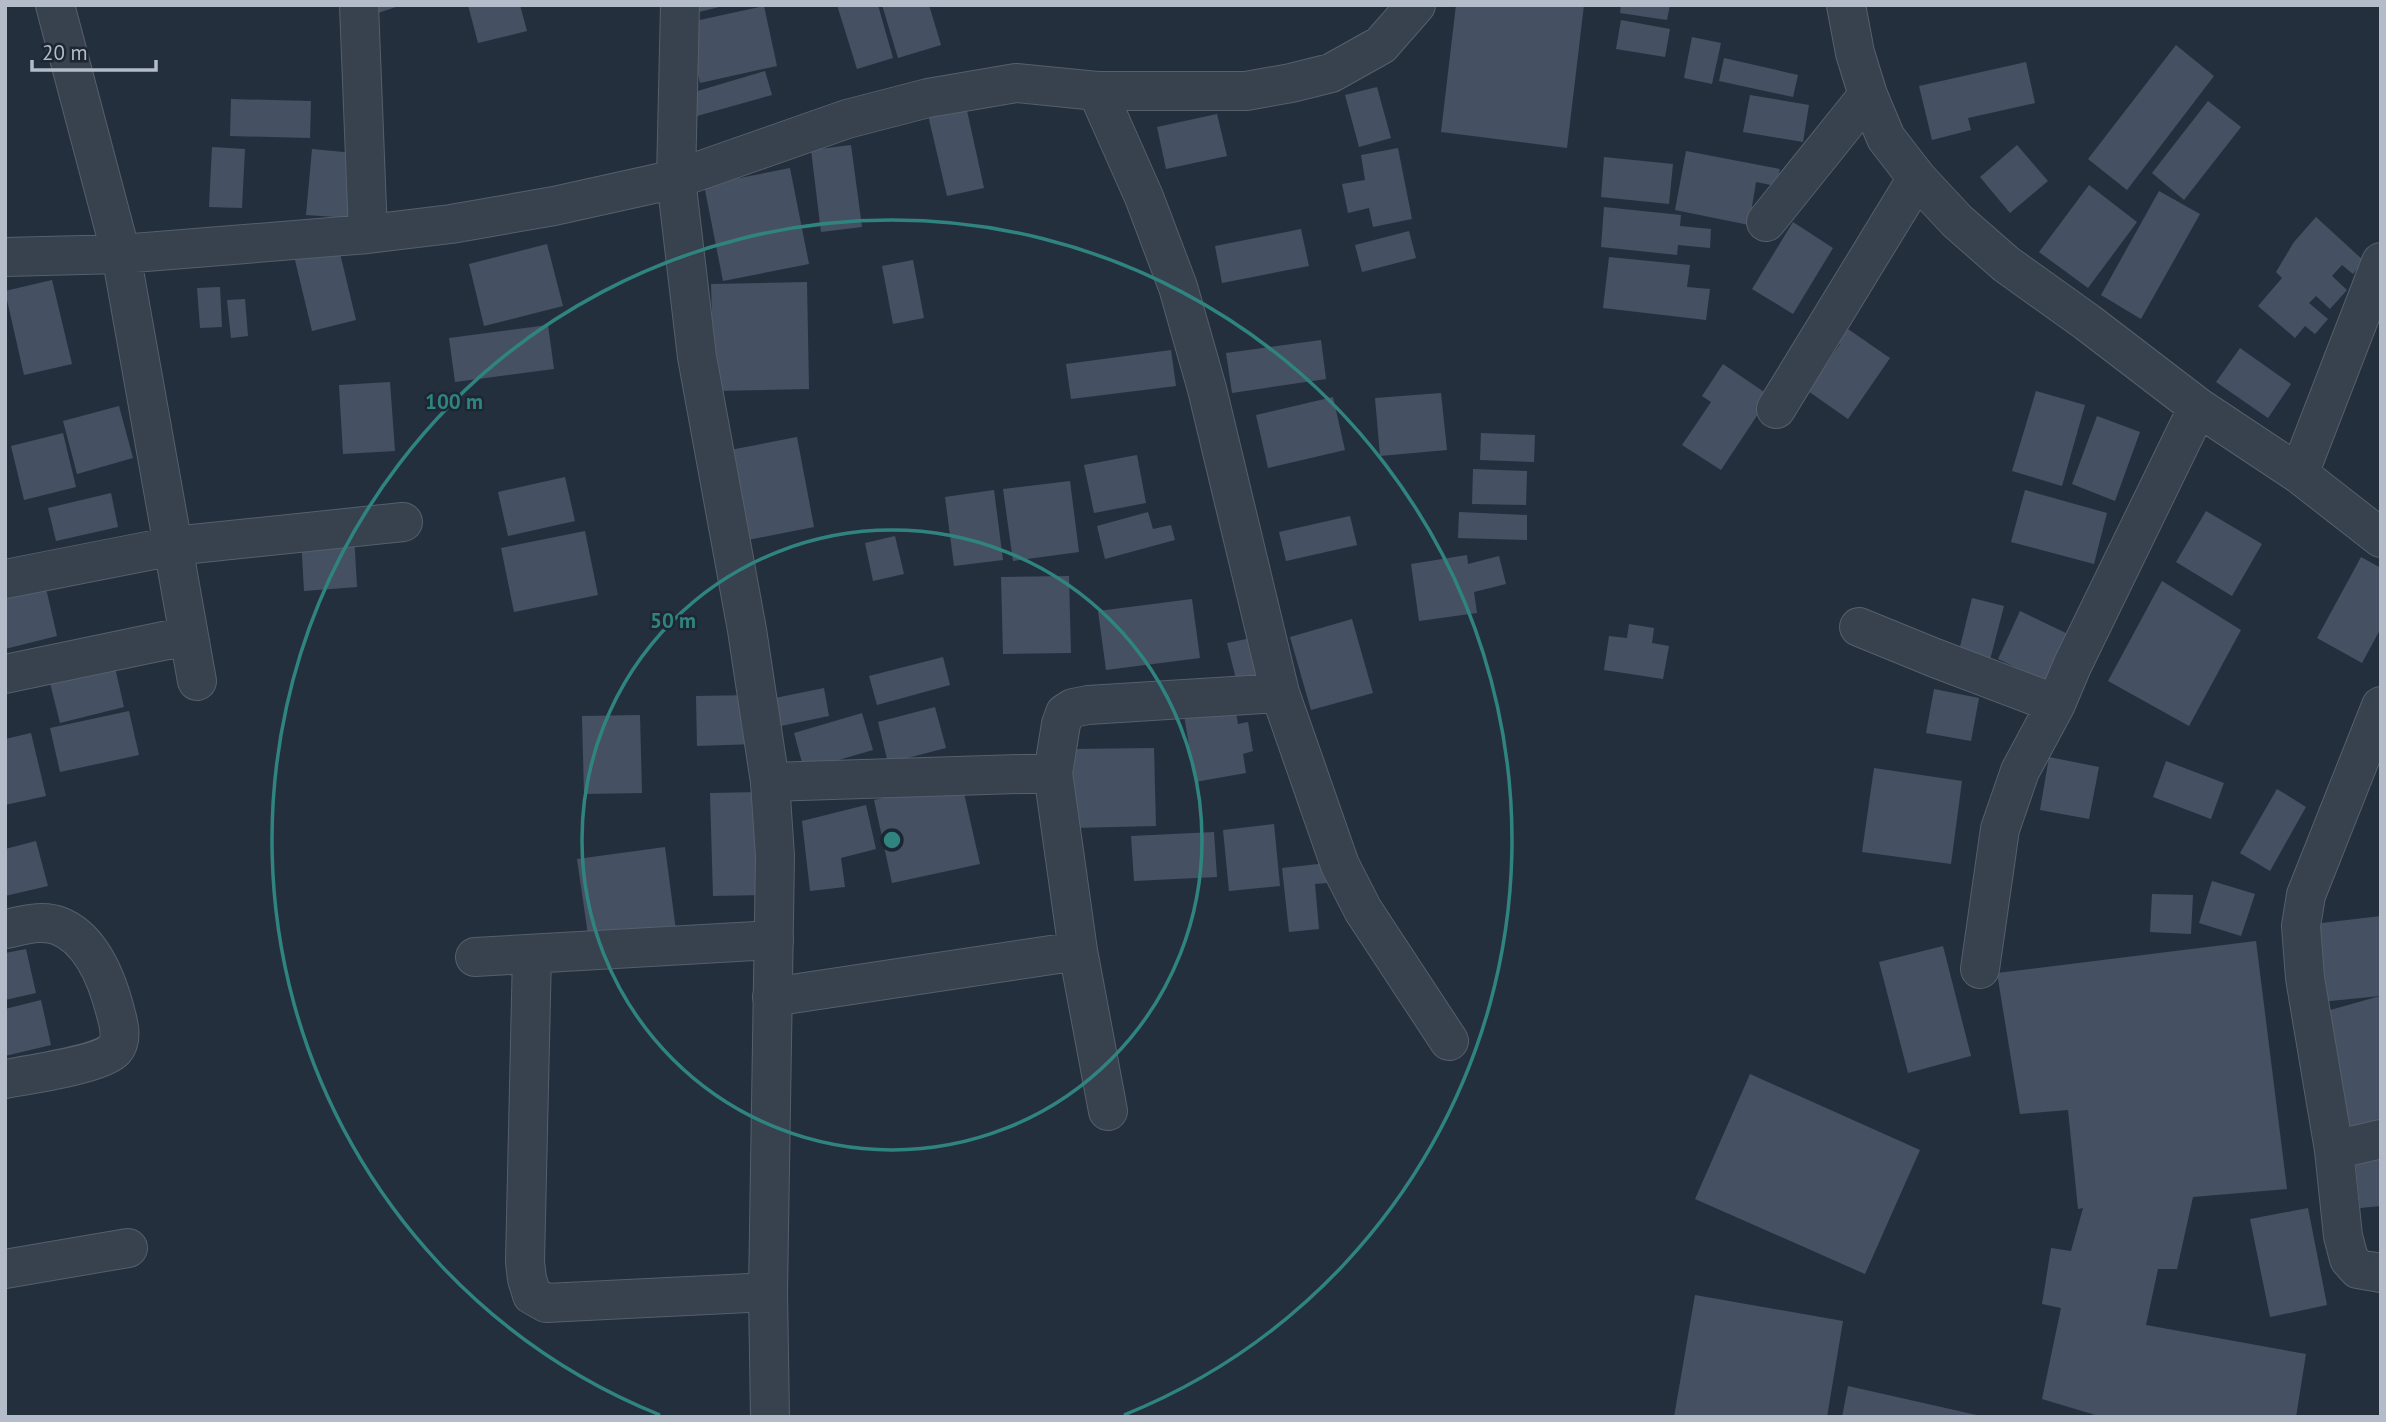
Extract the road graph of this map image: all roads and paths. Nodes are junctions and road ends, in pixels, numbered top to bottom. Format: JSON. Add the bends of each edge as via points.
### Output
{"nodes":[{"id":1,"x":55,"y":5,"type":"edge"},
{"id":2,"x":359,"y":5,"type":"edge"},
{"id":3,"x":680,"y":5,"type":"edge"},
{"id":4,"x":1416,"y":5,"type":"edge"},
{"id":5,"x":1846,"y":5,"type":"edge"},
{"id":6,"x":1097,"y":91,"type":"junction"},
{"id":7,"x":1868,"y":94,"type":"junction"},
{"id":8,"x":1917,"y":178,"type":"junction"},
{"id":9,"x":676,"y":179,"type":"junction"},
{"id":10,"x":1766,"y":222,"type":"dead end"},
{"id":11,"x":368,"y":234,"type":"junction"},
{"id":12,"x":121,"y":254,"type":"junction"},
{"id":13,"x":5,"y":257,"type":"edge"},
{"id":14,"x":2381,"y":261,"type":"edge"},
{"id":15,"x":2198,"y":407,"type":"junction"},
{"id":16,"x":1776,"y":409,"type":"dead end"},
{"id":17,"x":2299,"y":474,"type":"junction"},
{"id":18,"x":403,"y":522,"type":"dead end"},
{"id":19,"x":2381,"y":538,"type":"edge"},
{"id":20,"x":173,"y":546,"type":"junction"},
{"id":21,"x":5,"y":579,"type":"edge"},
{"id":22,"x":1859,"y":626,"type":"dead end"},
{"id":23,"x":187,"y":636,"type":"junction"},
{"id":24,"x":5,"y":674,"type":"edge"},
{"id":25,"x":197,"y":681,"type":"dead end"},
{"id":26,"x":1280,"y":693,"type":"junction"},
{"id":27,"x":2056,"y":704,"type":"junction"},
{"id":28,"x":2381,"y":706,"type":"edge"},
{"id":29,"x":1053,"y":773,"type":"junction"},
{"id":30,"x":770,"y":782,"type":"junction"},
{"id":31,"x":5,"y":929,"type":"edge"},
{"id":32,"x":775,"y":940,"type":"junction"},
{"id":33,"x":1078,"y":951,"type":"junction"},
{"id":34,"x":532,"y":954,"type":"junction"},
{"id":35,"x":475,"y":957,"type":"dead end"},
{"id":36,"x":1980,"y":969,"type":"dead end"},
{"id":37,"x":772,"y":997,"type":"junction"},
{"id":38,"x":1449,"y":1041,"type":"dead end"},
{"id":39,"x":5,"y":1079,"type":"edge"},
{"id":40,"x":1108,"y":1111,"type":"dead end"},
{"id":41,"x":2381,"y":1139,"type":"edge"},
{"id":42,"x":2334,"y":1150,"type":"junction"},
{"id":43,"x":128,"y":1248,"type":"dead end"},
{"id":44,"x":5,"y":1269,"type":"edge"},
{"id":45,"x":2381,"y":1273,"type":"edge"},
{"id":46,"x":768,"y":1292,"type":"junction"},
{"id":47,"x":770,"y":1417,"type":"edge"}],
"edges":[{"from":1,"to":12,"type":"street"},
{"from":2,"to":11,"type":"street"},
{"from":3,"to":9,"type":"street"},
{"from":4,"to":6,"type":"street","via":[[1381,45],[1331,73],[1246,91]]},
{"from":5,"to":7,"type":"street"},
{"from":6,"to":9,"type":"street","via":[[1016,83],[928,98],[847,119]]},
{"from":6,"to":26,"type":"street","via":[[1178,287]]},
{"from":7,"to":8,"type":"street","via":[[1885,138]]},
{"from":7,"to":10,"type":"street"},
{"from":8,"to":15,"type":"street","via":[[1956,222],[2006,264]]},
{"from":8,"to":16,"type":"street"},
{"from":9,"to":11,"type":"street","via":[[554,206]]},
{"from":9,"to":30,"type":"street","via":[[697,357]]},
{"from":11,"to":12,"type":"street"},
{"from":12,"to":13,"type":"street"},
{"from":12,"to":20,"type":"street"},
{"from":14,"to":17,"type":"street"},
{"from":15,"to":17,"type":"street"},
{"from":15,"to":27,"type":"street"},
{"from":17,"to":19,"type":"street"},
{"from":18,"to":20,"type":"street"},
{"from":20,"to":21,"type":"street"},
{"from":20,"to":23,"type":"street"},
{"from":22,"to":27,"type":"street"},
{"from":23,"to":24,"type":"street"},
{"from":23,"to":25,"type":"street"},
{"from":26,"to":29,"type":"street","via":[[1073,708],[1061,724]]},
{"from":26,"to":38,"type":"street","via":[[1340,864],[1363,910]]},
{"from":27,"to":36,"type":"street","via":[[2020,771],[2000,829]]},
{"from":28,"to":42,"type":"street","via":[[2306,895],[2301,926],[2305,978]]},
{"from":29,"to":30,"type":"street"},
{"from":29,"to":33,"type":"street"},
{"from":30,"to":32,"type":"street"},
{"from":31,"to":39,"type":"street","via":[[34,923],[58,925],[74,936],[90,953],[108,986],[119,1042],[113,1052],[94,1060]]},
{"from":32,"to":34,"type":"street"},
{"from":32,"to":37,"type":"street"},
{"from":33,"to":37,"type":"street"},
{"from":33,"to":40,"type":"street"},
{"from":34,"to":35,"type":"street"},
{"from":34,"to":46,"type":"street","via":[[525,1262],[532,1295],[545,1303]]},
{"from":37,"to":46,"type":"street"},
{"from":41,"to":42,"type":"street"},
{"from":42,"to":45,"type":"street","via":[[2349,1259],[2358,1269]]},
{"from":43,"to":44,"type":"street"},
{"from":46,"to":47,"type":"street"}]}
